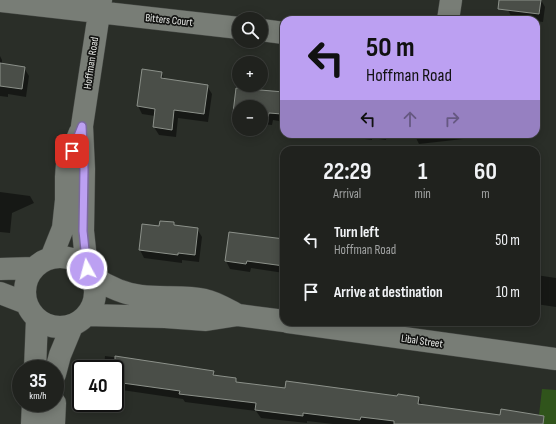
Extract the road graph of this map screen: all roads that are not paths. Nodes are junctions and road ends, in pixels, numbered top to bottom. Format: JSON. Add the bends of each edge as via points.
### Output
{"nodes":[{"id":1,"x":451,"y":0,"type":"edge"},
{"id":2,"x":0,"y":1,"type":"edge"},
{"id":3,"x":100,"y":6,"type":"edge"},
{"id":4,"x":449,"y":16,"type":"edge"},
{"id":5,"x":232,"y":27,"type":"edge"},
{"id":6,"x":268,"y":31,"type":"edge"},
{"id":7,"x":280,"y":32,"type":"edge"},
{"id":8,"x":82,"y":126,"type":"junction"},
{"id":9,"x":42,"y":263,"type":"junction"},
{"id":10,"x":0,"y":268,"type":"edge"},
{"id":11,"x":90,"y":273,"type":"junction"},
{"id":12,"x":0,"y":292,"type":"edge"},
{"id":13,"x":32,"y":311,"type":"junction"},
{"id":14,"x":238,"y":315,"type":"junction"},
{"id":15,"x":280,"y":320,"type":"edge"},
{"id":16,"x":79,"y":321,"type":"junction"},
{"id":17,"x":317,"y":326,"type":"edge"},
{"id":18,"x":556,"y":359,"type":"edge"},
{"id":19,"x":35,"y":360,"type":"edge"},
{"id":20,"x":59,"y":360,"type":"edge"},
{"id":21,"x":33,"y":412,"type":"edge"},
{"id":22,"x":54,"y":412,"type":"edge"},
{"id":23,"x":32,"y":424,"type":"edge"},
{"id":24,"x":54,"y":424,"type":"edge"}],
"edges":[{"from":1,"to":4,"type":"street"},
{"from":2,"to":3,"type":"street","name":"Bitters Court"},
{"from":3,"to":5,"type":"street","name":"Bitters Court"},
{"from":3,"to":8,"type":"street","name":"Hoffman Road"},
{"from":6,"to":7,"type":"street"},
{"from":8,"to":9,"type":"street","name":"Hoffman Road","via":[[67,164],[63,228]]},
{"from":8,"to":11,"type":"street","name":"Hoffman Road","via":[[83,231]]},
{"from":9,"to":10,"type":"street"},
{"from":9,"to":11,"type":"street","via":[[61,256],[71,258],[80,262]]},
{"from":9,"to":13,"type":"street","via":[[28,276],[25,285],[24,294]]},
{"from":11,"to":14,"type":"street","via":[[110,288],[139,296],[206,300]]},
{"from":11,"to":16,"type":"street","via":[[95,287],[95,297],[92,307]]},
{"from":12,"to":13,"type":"street"},
{"from":13,"to":16,"type":"street","via":[[44,324],[53,327],[62,328]]},
{"from":13,"to":19,"type":"street"},
{"from":14,"to":15,"type":"street"},
{"from":14,"to":16,"type":"street","via":[[206,320],[166,317]]},
{"from":16,"to":20,"type":"street"},
{"from":17,"to":18,"type":"street","name":"Libal Street"},
{"from":21,"to":23,"type":"street"},
{"from":22,"to":24,"type":"street"}]}
